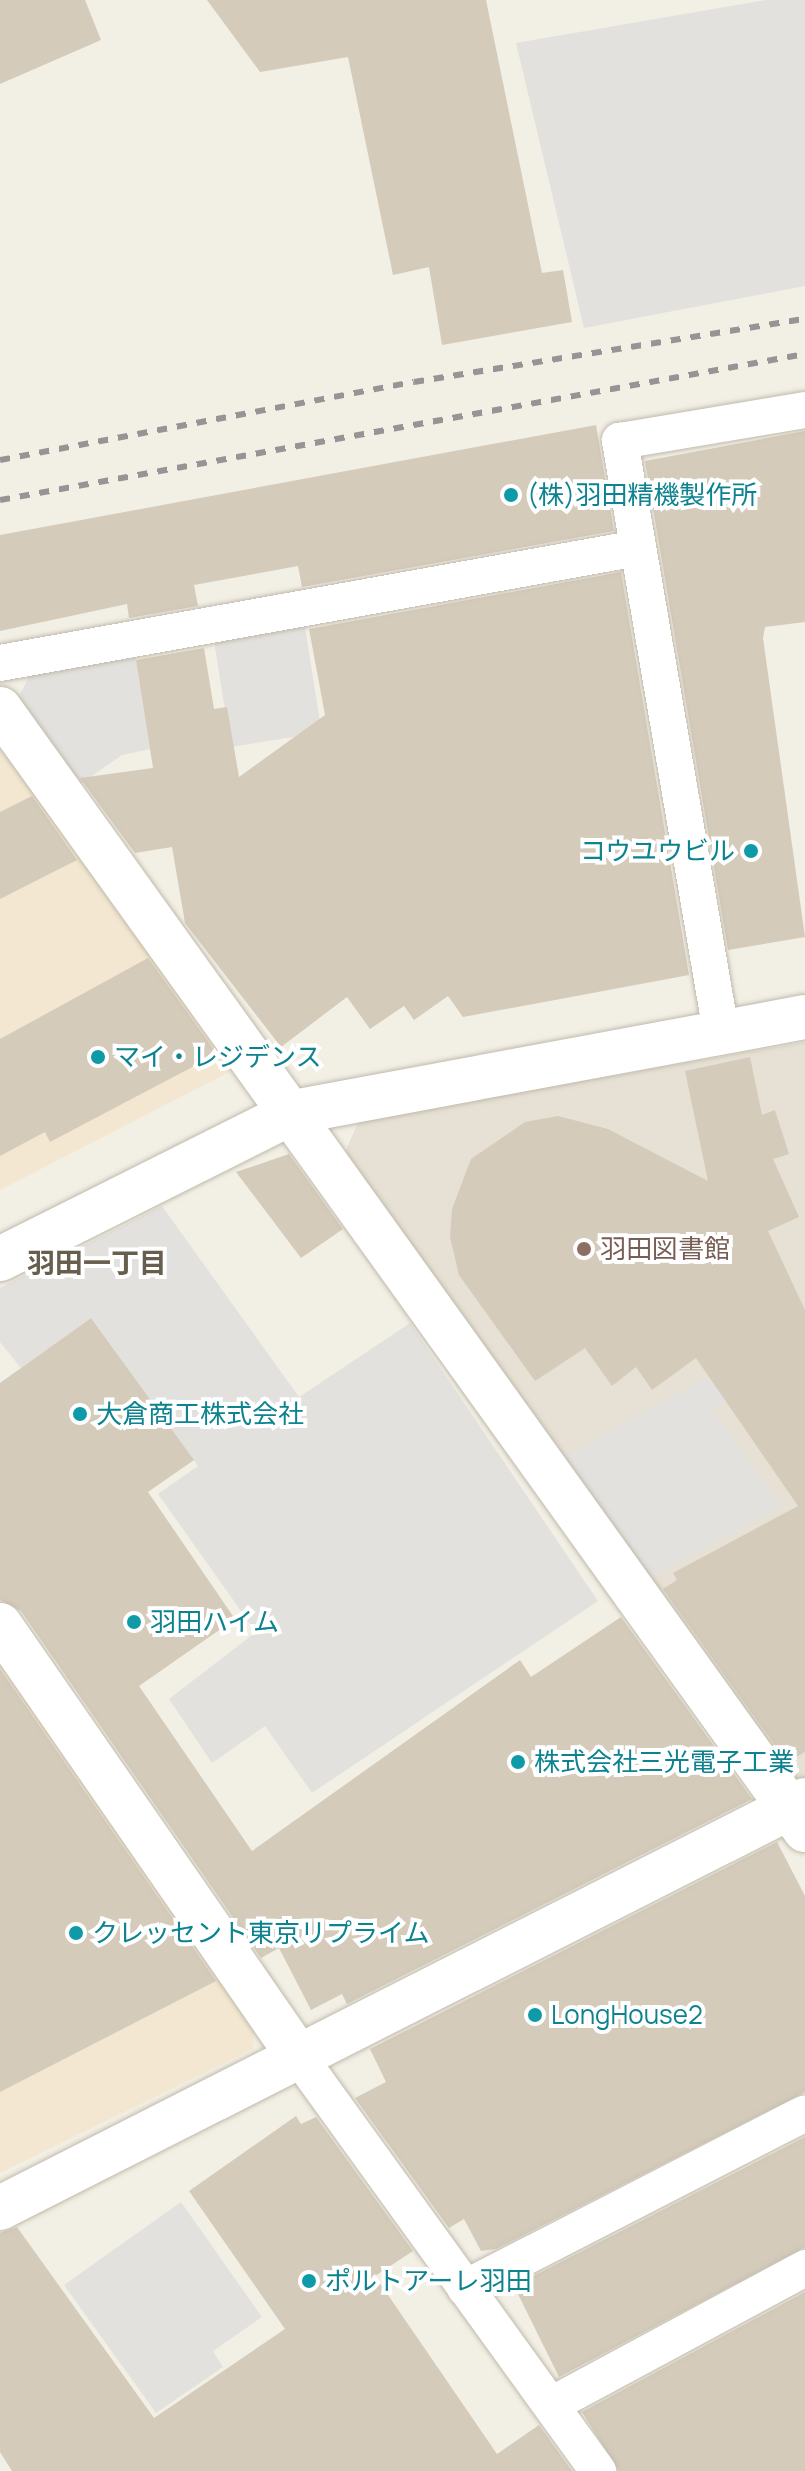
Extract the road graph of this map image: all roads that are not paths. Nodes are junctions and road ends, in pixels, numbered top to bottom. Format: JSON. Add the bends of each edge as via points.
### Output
{"nodes":[{"id":1,"x":805,"y":410,"type":"edge"},
{"id":2,"x":638,"y":548,"type":"junction"},
{"id":3,"x":0,"y":663,"type":"edge"},
{"id":4,"x":0,"y":709,"type":"edge"},
{"id":5,"x":805,"y":1017,"type":"edge"},
{"id":6,"x":721,"y":1032,"type":"junction"},
{"id":7,"x":294,"y":1112,"type":"junction"},
{"id":8,"x":0,"y":1259,"type":"edge"},
{"id":9,"x":0,"y":1625,"type":"edge"},
{"id":10,"x":800,"y":1813,"type":"edge"},
{"id":11,"x":299,"y":2057,"type":"junction"},
{"id":12,"x":805,"y":2113,"type":"edge"},
{"id":13,"x":0,"y":2208,"type":"edge"},
{"id":14,"x":805,"y":2268,"type":"edge"},
{"id":15,"x":465,"y":2288,"type":"junction"},
{"id":16,"x":551,"y":2405,"type":"junction"},
{"id":17,"x":598,"y":2471,"type":"edge"}],
"edges":[{"from":1,"to":2,"type":"lane","via":[[620,441]]},
{"from":2,"to":3,"type":"lane"},
{"from":2,"to":6,"type":"lane"},
{"from":4,"to":7,"type":"street"},
{"from":5,"to":6,"type":"street"},
{"from":6,"to":7,"type":"street"},
{"from":7,"to":8,"type":"street"},
{"from":7,"to":10,"type":"street"},
{"from":9,"to":11,"type":"street"},
{"from":10,"to":11,"type":"street"},
{"from":11,"to":13,"type":"street"},
{"from":11,"to":15,"type":"lane"},
{"from":12,"to":15,"type":"lane"},
{"from":14,"to":16,"type":"lane"},
{"from":15,"to":16,"type":"lane"},
{"from":16,"to":17,"type":"lane"}]}
